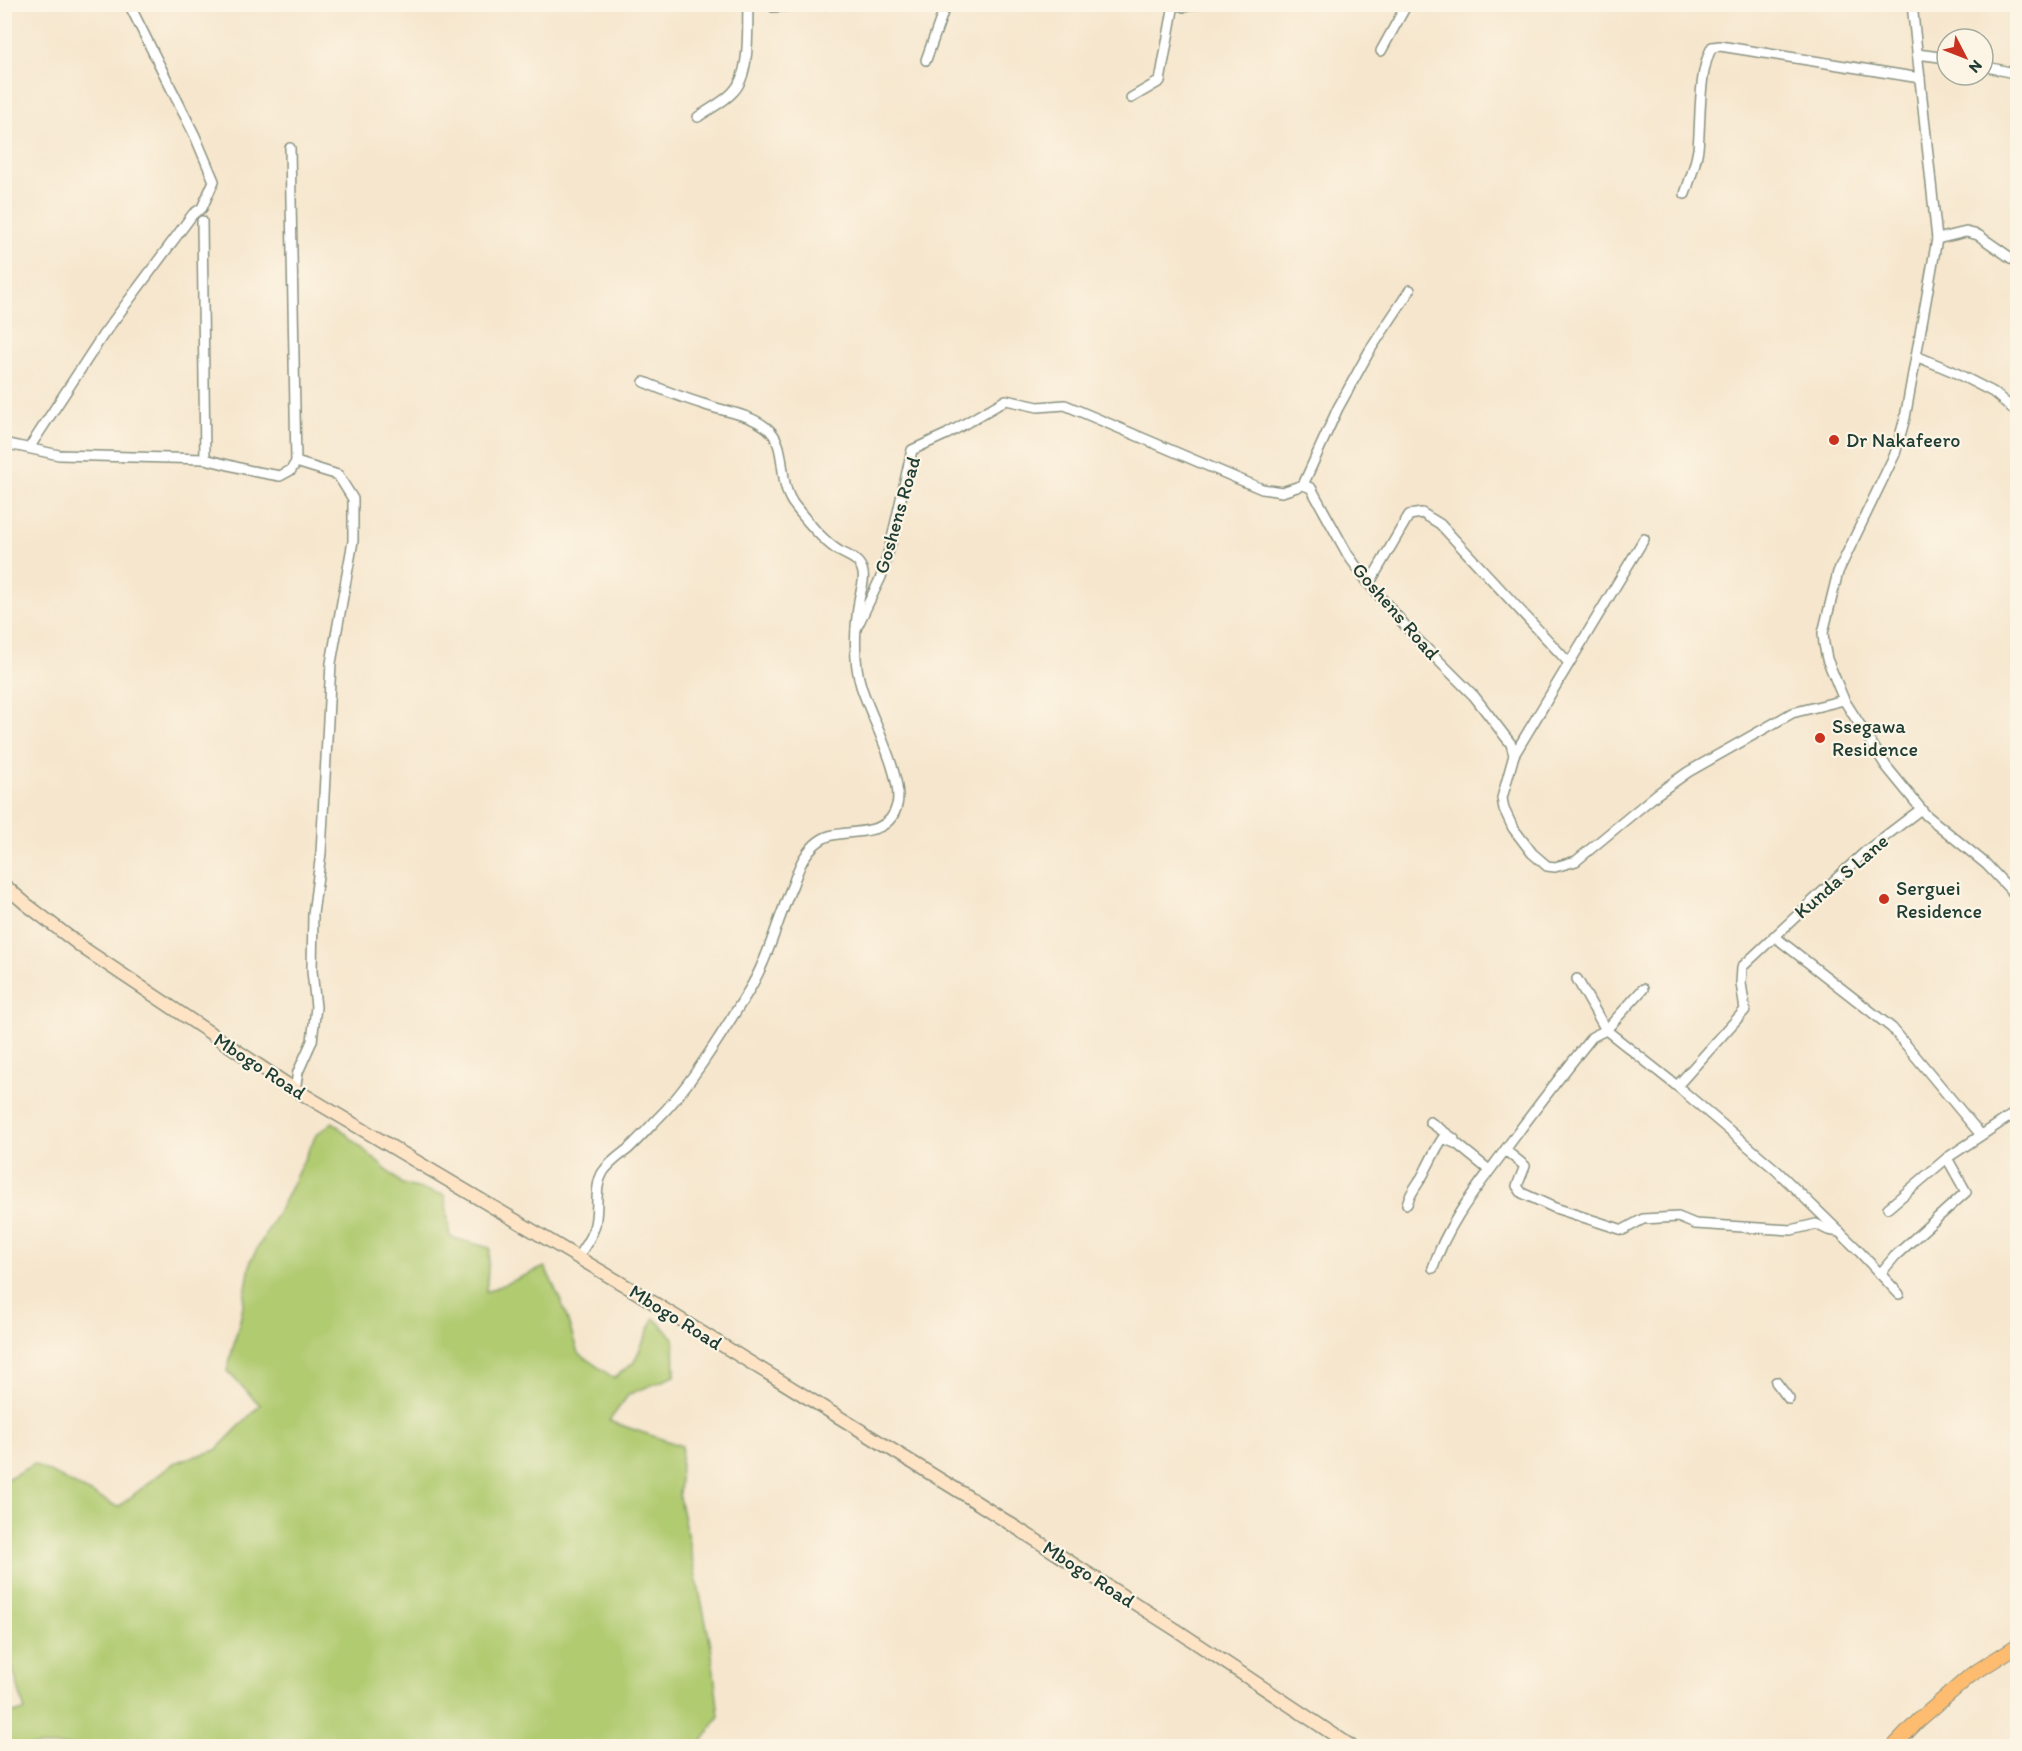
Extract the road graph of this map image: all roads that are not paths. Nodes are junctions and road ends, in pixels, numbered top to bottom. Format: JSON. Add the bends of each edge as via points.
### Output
{"nodes":[{"id":1,"x":129,"y":4,"type":"edge"},
{"id":2,"x":748,"y":4,"type":"edge"},
{"id":3,"x":829,"y":4,"type":"edge"},
{"id":4,"x":946,"y":4,"type":"edge"},
{"id":5,"x":1174,"y":4,"type":"edge"},
{"id":6,"x":1179,"y":4,"type":"edge"},
{"id":7,"x":1198,"y":4,"type":"edge"},
{"id":8,"x":1407,"y":4,"type":"edge"},
{"id":9,"x":1912,"y":4,"type":"edge"},
{"id":10,"x":773,"y":7,"type":"dead end"},
{"id":11,"x":1381,"y":51,"type":"dead end"},
{"id":12,"x":1917,"y":54,"type":"junction"},
{"id":13,"x":1935,"y":56,"type":"edge"},
{"id":14,"x":926,"y":60,"type":"dead end"},
{"id":15,"x":1995,"y":69,"type":"edge"},
{"id":16,"x":2018,"y":74,"type":"edge"},
{"id":17,"x":1920,"y":78,"type":"junction"},
{"id":18,"x":1131,"y":98,"type":"dead end"},
{"id":19,"x":698,"y":117,"type":"dead end"},
{"id":20,"x":290,"y":148,"type":"dead end"},
{"id":21,"x":1685,"y":194,"type":"dead end"},
{"id":22,"x":202,"y":221,"type":"dead end"},
{"id":23,"x":1937,"y":239,"type":"junction"},
{"id":24,"x":2018,"y":263,"type":"edge"},
{"id":25,"x":1410,"y":290,"type":"dead end"},
{"id":26,"x":1916,"y":356,"type":"junction"},
{"id":27,"x":644,"y":382,"type":"dead end"},
{"id":28,"x":2018,"y":413,"type":"edge"},
{"id":29,"x":4,"y":443,"type":"edge"},
{"id":30,"x":29,"y":448,"type":"junction"},
{"id":31,"x":205,"y":459,"type":"junction"},
{"id":32,"x":296,"y":462,"type":"junction"},
{"id":33,"x":1303,"y":485,"type":"junction"},
{"id":34,"x":1644,"y":539,"type":"dead end"},
{"id":35,"x":1369,"y":584,"type":"junction"},
{"id":36,"x":856,"y":629,"type":"junction"},
{"id":37,"x":1569,"y":663,"type":"junction"},
{"id":38,"x":1844,"y":700,"type":"junction"},
{"id":39,"x":1514,"y":755,"type":"junction"},
{"id":40,"x":1921,"y":809,"type":"junction"},
{"id":41,"x":4,"y":885,"type":"edge"},
{"id":42,"x":2016,"y":893,"type":"edge"},
{"id":43,"x":1774,"y":936,"type":"junction"},
{"id":44,"x":1577,"y":979,"type":"dead end"},
{"id":45,"x":1642,"y":989,"type":"dead end"},
{"id":46,"x":1606,"y":1030,"type":"junction"},
{"id":47,"x":1677,"y":1086,"type":"junction"},
{"id":48,"x":295,"y":1090,"type":"junction"},
{"id":49,"x":2018,"y":1112,"type":"edge"},
{"id":50,"x":1430,"y":1122,"type":"dead end"},
{"id":51,"x":1981,"y":1135,"type":"junction"},
{"id":52,"x":1505,"y":1150,"type":"junction"},
{"id":53,"x":1947,"y":1158,"type":"junction"},
{"id":54,"x":1497,"y":1160,"type":"junction"},
{"id":55,"x":1489,"y":1170,"type":"junction"},
{"id":56,"x":1407,"y":1204,"type":"dead end"},
{"id":57,"x":1888,"y":1208,"type":"dead end"},
{"id":58,"x":1840,"y":1232,"type":"junction"},
{"id":59,"x":577,"y":1258,"type":"junction"},
{"id":60,"x":1433,"y":1268,"type":"dead end"},
{"id":61,"x":1880,"y":1274,"type":"junction"},
{"id":62,"x":1899,"y":1294,"type":"dead end"},
{"id":63,"x":1776,"y":1382,"type":"dead end"},
{"id":64,"x":1789,"y":1399,"type":"dead end"},
{"id":65,"x":2018,"y":1645,"type":"edge"},
{"id":66,"x":1351,"y":1746,"type":"edge"},
{"id":67,"x":1894,"y":1746,"type":"edge"}],
"edges":[{"from":1,"to":30,"type":"street","via":[[214,182],[202,208],[193,214],[103,335]]},
{"from":2,"to":19,"type":"street","via":[[747,53],[740,82],[733,92]]},
{"from":3,"to":10,"type":"street"},
{"from":4,"to":14,"type":"street"},
{"from":5,"to":18,"type":"street","via":[[1160,81]]},
{"from":6,"to":7,"type":"street"},
{"from":8,"to":11,"type":"street"},
{"from":9,"to":12,"type":"street"},
{"from":12,"to":13,"type":"street"},
{"from":12,"to":17,"type":"street"},
{"from":15,"to":16,"type":"street"},
{"from":17,"to":21,"type":"street","via":[[1712,47],[1702,86],[1697,153]]},
{"from":17,"to":23,"type":"street"},
{"from":20,"to":32,"type":"street"},
{"from":22,"to":31,"type":"street"},
{"from":23,"to":24,"type":"street","via":[[1970,232]]},
{"from":23,"to":26,"type":"street"},
{"from":25,"to":33,"type":"street","via":[[1338,408]]},
{"from":26,"to":28,"type":"street","via":[[1993,392]]},
{"from":26,"to":38,"type":"street","via":[[1894,454],[1838,572],[1823,633],[1827,659]]},
{"from":27,"to":36,"type":"street","via":[[752,418],[769,429],[779,445],[784,481],[792,501],[828,543],[852,557],[863,569]]},
{"from":29,"to":30,"type":"street"},
{"from":30,"to":31,"type":"street","via":[[59,455]]},
{"from":31,"to":32,"type":"street","via":[[280,476]]},
{"from":32,"to":48,"type":"street","via":[[338,475],[353,499],[353,541],[331,663],[321,853],[313,914],[316,1007],[312,1041],[298,1072]]},
{"from":33,"to":35,"type":"street","name":"Goshens Road","via":[[1311,488]]},
{"from":33,"to":36,"type":"street","name":"Goshens Road","via":[[1282,492],[1262,489],[1065,405],[1038,407],[1006,400],[912,450],[891,543]]},
{"from":34,"to":37,"type":"street"},
{"from":35,"to":37,"type":"street","via":[[1409,515],[1422,513],[1440,524]]},
{"from":35,"to":39,"type":"street","name":"Goshens Road","via":[[1474,696],[1511,744]]},
{"from":36,"to":59,"type":"street","via":[[857,673],[893,768],[898,804],[893,815],[873,831],[829,836],[815,844],[804,858],[765,959],[747,994],[680,1093],[602,1174],[597,1184],[594,1231]]},
{"from":37,"to":39,"type":"street"},
{"from":38,"to":39,"type":"street","via":[[1792,712],[1737,743],[1657,794],[1576,861],[1555,867],[1547,866],[1532,854],[1504,809],[1502,798]]},
{"from":38,"to":40,"type":"street","via":[[1886,766]]},
{"from":40,"to":42,"type":"street"},
{"from":40,"to":43,"type":"street","name":"Kunda S Lane","via":[[1866,851]]},
{"from":41,"to":48,"type":"main road","name":"Mbogo Road","via":[[86,950]]},
{"from":43,"to":47,"type":"street","name":"Kunda S Lane","via":[[1742,967],[1745,1010]]},
{"from":43,"to":51,"type":"street","via":[[1892,1028]]},
{"from":44,"to":46,"type":"street"},
{"from":45,"to":46,"type":"street"},
{"from":46,"to":47,"type":"street"},
{"from":46,"to":52,"type":"street","via":[[1592,1037]]},
{"from":47,"to":58,"type":"street","via":[[1776,1170]]},
{"from":48,"to":59,"type":"main road","name":"Mbogo Road"},
{"from":49,"to":51,"type":"street"},
{"from":50,"to":54,"type":"street","via":[[1480,1163]]},
{"from":51,"to":53,"type":"street"},
{"from":52,"to":54,"type":"street"},
{"from":52,"to":58,"type":"street","via":[[1525,1166],[1517,1186],[1522,1193],[1623,1230],[1643,1219],[1678,1217],[1695,1224],[1791,1230],[1816,1224]]},
{"from":53,"to":57,"type":"street"},
{"from":53,"to":61,"type":"street","via":[[1966,1192]]},
{"from":54,"to":55,"type":"street"},
{"from":55,"to":56,"type":"street","via":[[1443,1138]]},
{"from":55,"to":60,"type":"street","via":[[1454,1221]]},
{"from":58,"to":61,"type":"street"},
{"from":59,"to":66,"type":"main road","name":"Mbogo Road","via":[[972,1499]]},
{"from":61,"to":62,"type":"street"},
{"from":63,"to":64,"type":"street"},
{"from":65,"to":67,"type":"main road","via":[[1971,1675]]}]}
